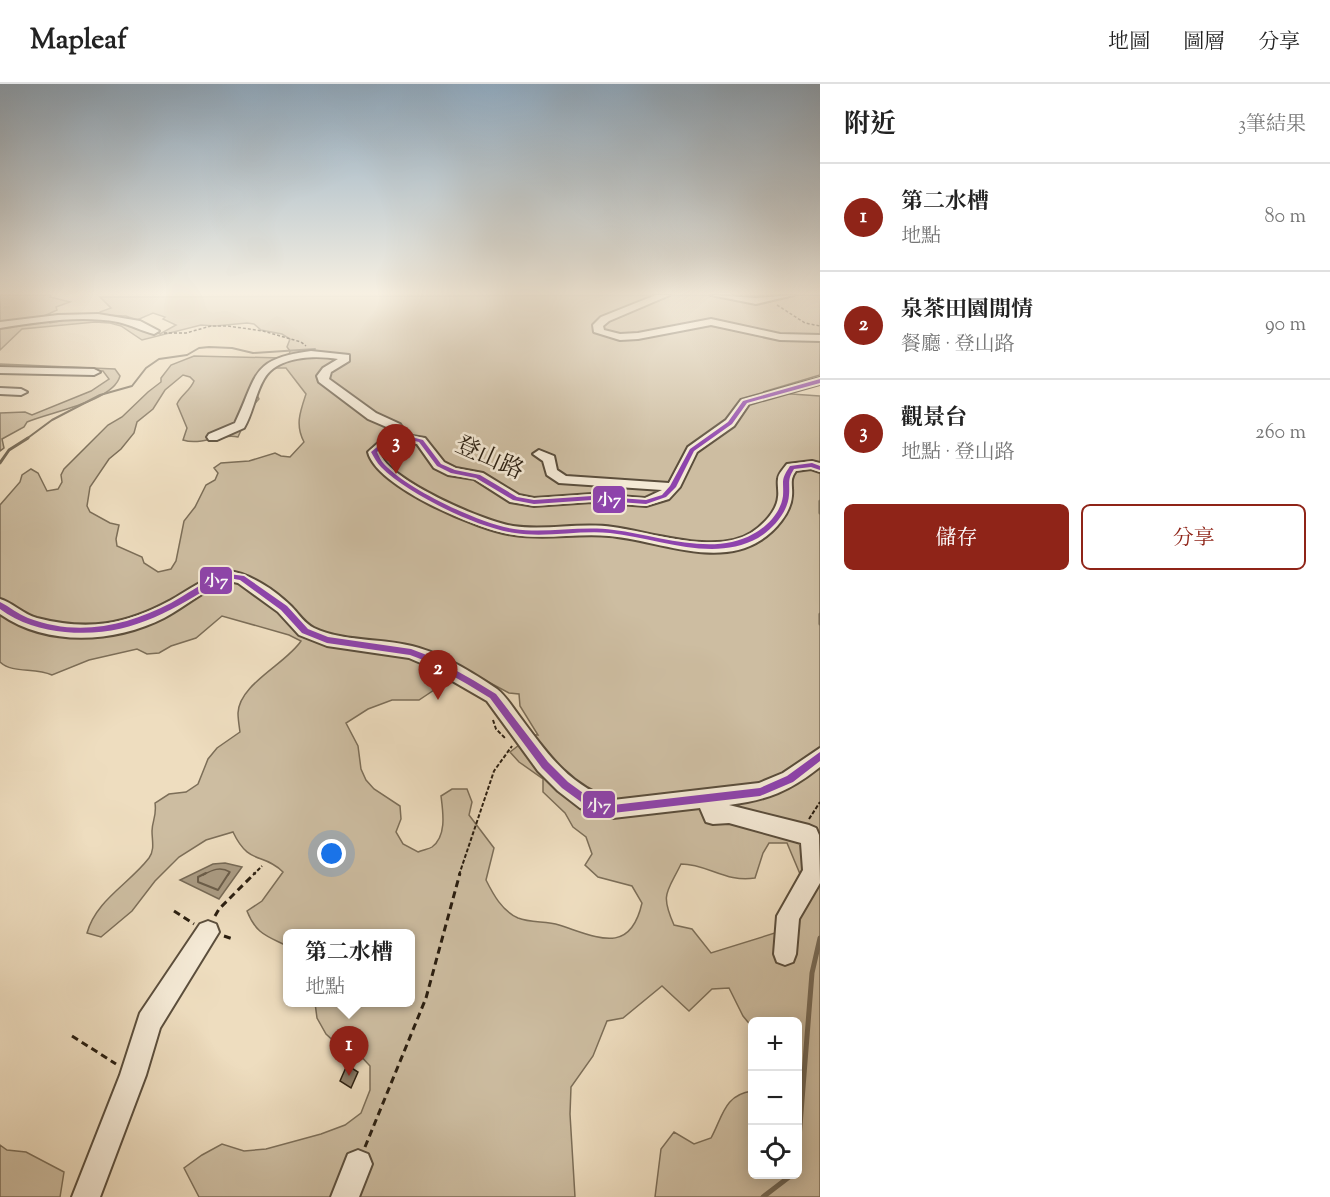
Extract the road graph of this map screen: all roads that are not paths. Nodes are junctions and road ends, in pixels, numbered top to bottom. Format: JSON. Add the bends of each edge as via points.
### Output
{"nodes":[{"id":1,"x":0,"y":370,"type":"edge"},
{"id":2,"x":94,"y":372,"type":"dead end"},
{"id":3,"x":820,"y":381,"type":"edge"},
{"id":4,"x":0,"y":391,"type":"edge"},
{"id":5,"x":21,"y":392,"type":"dead end"},
{"id":6,"x":213,"y":437,"type":"dead end"},
{"id":7,"x":391,"y":438,"type":"junction"},
{"id":8,"x":539,"y":454,"type":"dead end"},
{"id":9,"x":820,"y":468,"type":"edge"},
{"id":10,"x":673,"y":488,"type":"junction"},
{"id":11,"x":0,"y":605,"type":"edge"},
{"id":12,"x":820,"y":756,"type":"edge"},
{"id":13,"x":706,"y":800,"type":"junction"},
{"id":14,"x":208,"y":933,"type":"road end"},
{"id":15,"x":785,"y":954,"type":"dead end"},
{"id":16,"x":358,"y":1164,"type":"road end"},
{"id":17,"x":86,"y":1197,"type":"edge"},
{"id":18,"x":345,"y":1197,"type":"edge"}],
"edges":[{"from":1,"to":2,"type":"street"},
{"from":3,"to":10,"type":"street","via":[[745,402],[730,423],[692,450]]},
{"from":4,"to":5,"type":"street"},
{"from":6,"to":7,"type":"street","via":[[240,425],[260,375],[270,366],[309,354],[345,357],[327,370],[323,380],[372,416],[396,427]]},
{"from":7,"to":9,"type":"street","via":[[374,452],[376,461],[387,471],[402,483],[500,528],[557,533],[609,531],[683,546],[737,544],[753,538],[769,527],[781,511],[787,498],[784,478],[792,467]]},
{"from":7,"to":10,"type":"street","name":"登山路","via":[[420,441],[439,465],[478,476],[515,499],[646,502]]},
{"from":8,"to":10,"type":"street","via":[[549,459],[553,475],[564,480]]},
{"from":11,"to":13,"type":"street","via":[[23,621],[94,633],[126,628],[153,618],[218,579],[242,578],[284,608],[305,631],[327,640],[411,652],[493,696],[545,765],[587,801],[613,809]]},
{"from":12,"to":13,"type":"street","via":[[790,779],[760,792]]},
{"from":13,"to":15,"type":"street","via":[[713,815],[729,814],[809,835],[814,873],[788,916]]},
{"from":14,"to":17,"type":"street","via":[[149,1022],[134,1075]]},
{"from":16,"to":18,"type":"street"}]}
